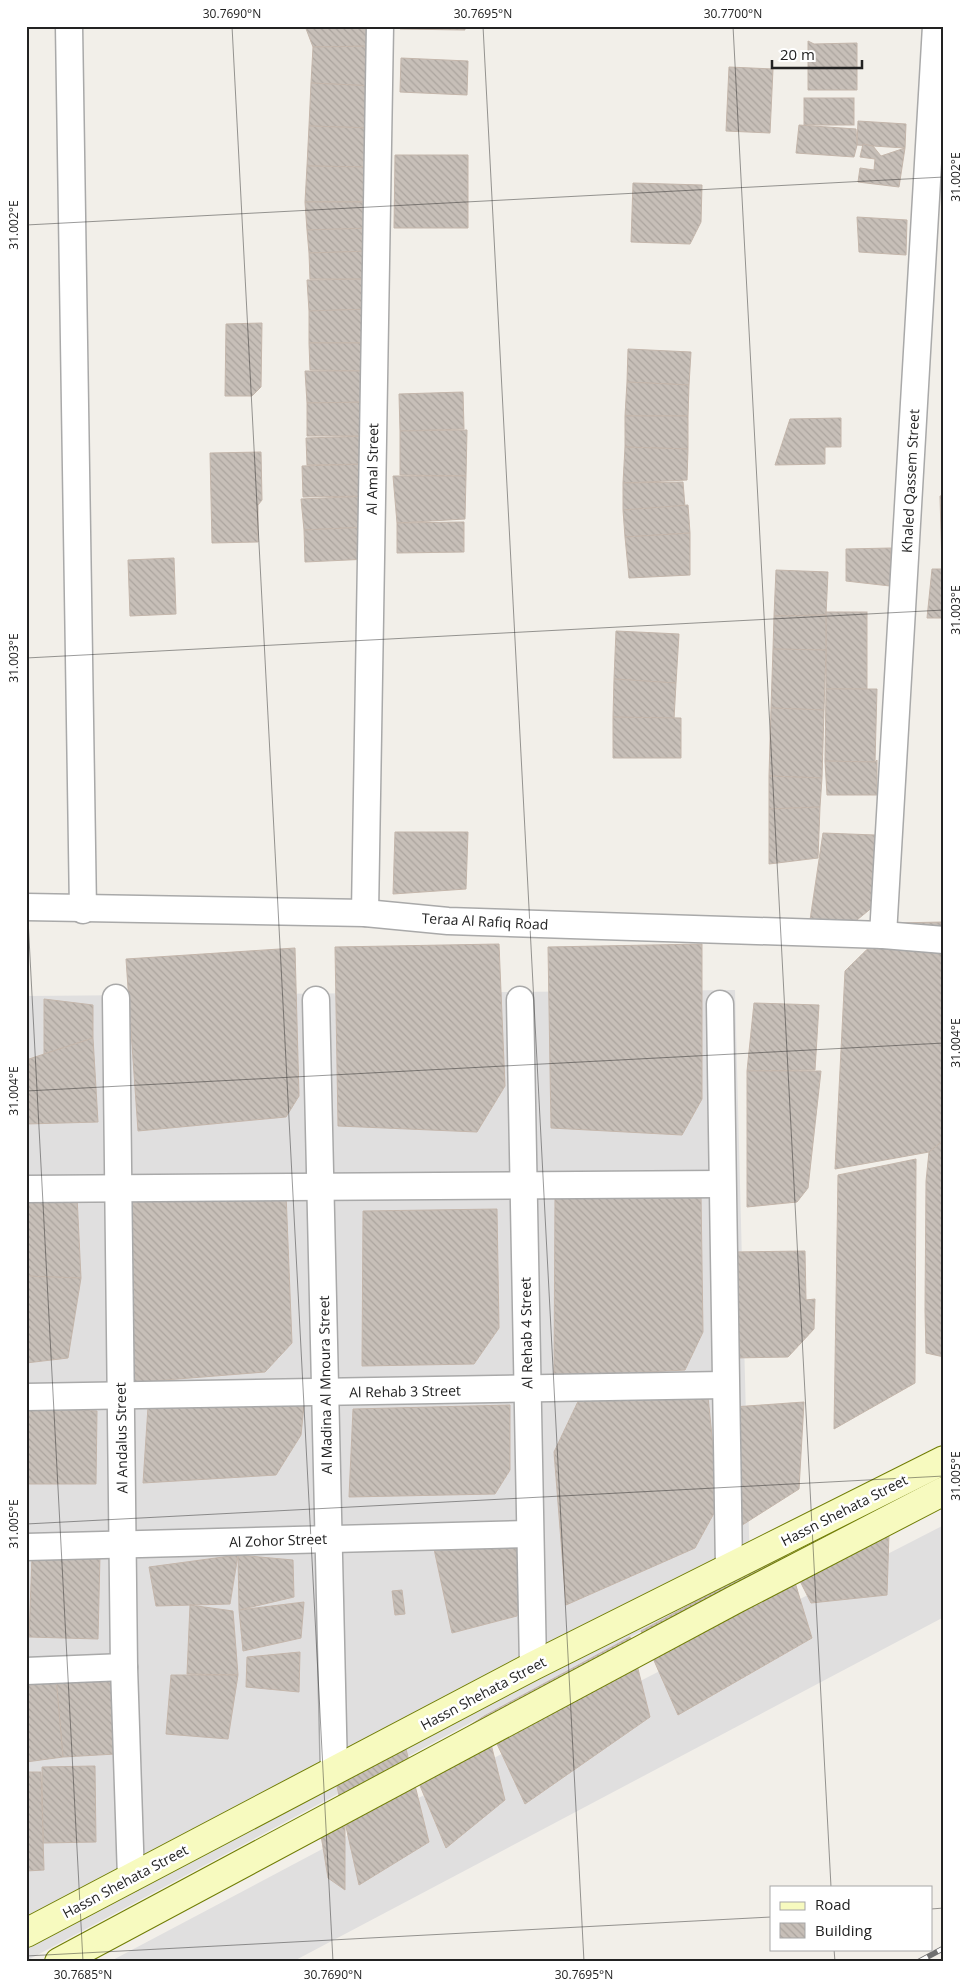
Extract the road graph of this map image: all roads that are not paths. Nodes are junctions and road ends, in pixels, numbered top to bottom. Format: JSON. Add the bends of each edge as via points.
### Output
{"nodes":[{"id":1,"x":69,"y":26,"type":"edge"},
{"id":2,"x":380,"y":26,"type":"edge"},
{"id":3,"x":936,"y":26,"type":"edge"},
{"id":4,"x":26,"y":908,"type":"edge"},
{"id":5,"x":83,"y":910,"type":"junction"},
{"id":6,"x":365,"y":913,"type":"junction"},
{"id":7,"x":883,"y":935,"type":"junction"},
{"id":8,"x":944,"y":940,"type":"edge"},
{"id":9,"x":116,"y":998,"type":"dead end"},
{"id":10,"x":316,"y":1000,"type":"dead end"},
{"id":11,"x":520,"y":1000,"type":"dead end"},
{"id":12,"x":720,"y":1004,"type":"dead end"},
{"id":13,"x":721,"y":1184,"type":"junction"},
{"id":14,"x":523,"y":1186,"type":"junction"},
{"id":15,"x":320,"y":1187,"type":"junction"},
{"id":16,"x":26,"y":1189,"type":"edge"},
{"id":17,"x":118,"y":1189,"type":"junction"},
{"id":18,"x":724,"y":1385,"type":"junction"},
{"id":19,"x":526,"y":1388,"type":"junction"},
{"id":20,"x":325,"y":1392,"type":"junction"},
{"id":21,"x":121,"y":1396,"type":"junction"},
{"id":22,"x":26,"y":1398,"type":"edge"},
{"id":23,"x":944,"y":1460,"type":"edge"},
{"id":24,"x":944,"y":1491,"type":"edge"},
{"id":25,"x":529,"y":1534,"type":"junction"},
{"id":26,"x":329,"y":1539,"type":"junction"},
{"id":27,"x":123,"y":1545,"type":"junction"},
{"id":28,"x":26,"y":1547,"type":"edge"},
{"id":29,"x":729,"y":1568,"type":"junction"},
{"id":30,"x":534,"y":1666,"type":"junction"},
{"id":31,"x":124,"y":1668,"type":"junction"},
{"id":32,"x":26,"y":1671,"type":"edge"},
{"id":33,"x":334,"y":1771,"type":"junction"},
{"id":34,"x":131,"y":1878,"type":"junction"},
{"id":35,"x":26,"y":1933,"type":"edge"},
{"id":36,"x":59,"y":1962,"type":"edge"}],
"edges":[{"from":1,"to":5,"type":"street"},
{"from":2,"to":6,"type":"street","name":"Al Amal Street"},
{"from":3,"to":7,"type":"street","name":"Khaled Qassem Street"},
{"from":4,"to":5,"type":"street","name":"Teraa Al Rafiq Road"},
{"from":5,"to":6,"type":"street","name":"Teraa Al Rafiq Road"},
{"from":6,"to":7,"type":"street","name":"Teraa Al Rafiq Road","via":[[448,921]]},
{"from":7,"to":8,"type":"street","name":"Teraa Al Rafiq Road"},
{"from":9,"to":17,"type":"street","name":"Al Andalus Street"},
{"from":10,"to":15,"type":"street","name":"Al Madina Al Mnoura Street"},
{"from":11,"to":14,"type":"street","name":"Al Rehab 4 Street"},
{"from":12,"to":13,"type":"street"},
{"from":13,"to":14,"type":"street"},
{"from":13,"to":18,"type":"street"},
{"from":14,"to":15,"type":"street"},
{"from":14,"to":19,"type":"street","name":"Al Rehab 4 Street"},
{"from":15,"to":17,"type":"street"},
{"from":15,"to":20,"type":"street","name":"Al Madina Al Mnoura Street"},
{"from":16,"to":17,"type":"street"},
{"from":17,"to":21,"type":"street","name":"Al Andalus Street"},
{"from":18,"to":19,"type":"street","name":"Al Rehab 3 Street"},
{"from":18,"to":29,"type":"street"},
{"from":19,"to":20,"type":"street","name":"Al Rehab 3 Street"},
{"from":19,"to":25,"type":"street","name":"Al Rehab 4 Street"},
{"from":20,"to":21,"type":"street","name":"Al Rehab 3 Street"},
{"from":20,"to":26,"type":"street","name":"Al Madina Al Mnoura Street"},
{"from":21,"to":22,"type":"street","name":"Al Rehab 3 Street"},
{"from":21,"to":27,"type":"street","name":"Al Andalus Street"},
{"from":23,"to":29,"type":"main road","name":"Hassn Shehata Street"},
{"from":24,"to":36,"type":"main road","name":"Hassn Shehata Street"},
{"from":25,"to":26,"type":"street","name":"Al Zohor Street"},
{"from":25,"to":30,"type":"street","name":"Al Rehab 4 Street"},
{"from":26,"to":27,"type":"street","name":"Al Zohor Street"},
{"from":26,"to":33,"type":"street","name":"Al Madina Al Mnoura Street"},
{"from":27,"to":28,"type":"street","name":"Al Zohor Street"},
{"from":27,"to":31,"type":"street","name":"Al Andalus Street"},
{"from":29,"to":30,"type":"main road","name":"Hassn Shehata Street"},
{"from":30,"to":33,"type":"main road","name":"Hassn Shehata Street"},
{"from":31,"to":32,"type":"street"},
{"from":31,"to":34,"type":"street","name":"Al Andalus Street"},
{"from":33,"to":34,"type":"main road","name":"Hassn Shehata Street"},
{"from":34,"to":35,"type":"main road","name":"Hassn Shehata Street"}]}
